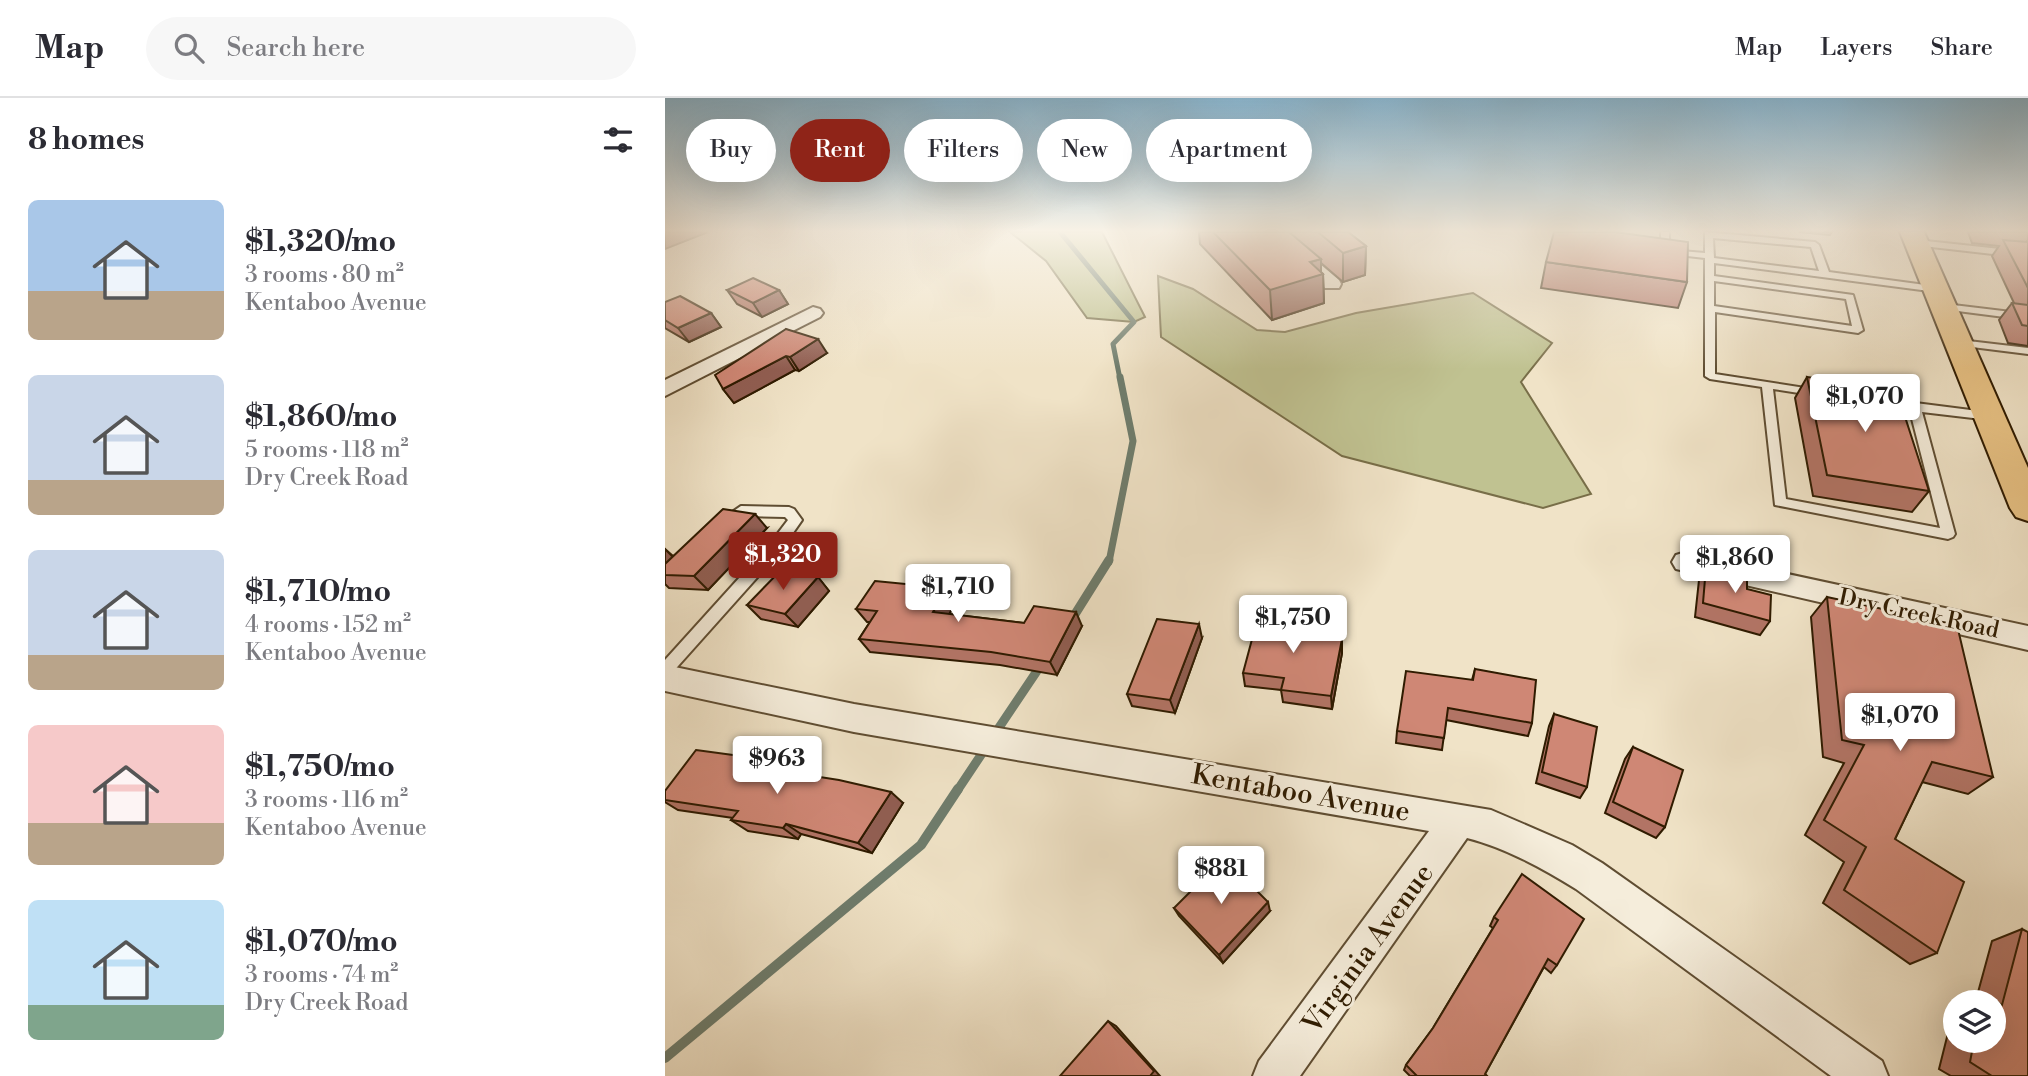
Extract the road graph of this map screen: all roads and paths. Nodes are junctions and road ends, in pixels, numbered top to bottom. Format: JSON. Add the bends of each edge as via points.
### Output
{"nodes":[{"id":1,"x":1325,"y":278,"type":"edge"},
{"id":2,"x":1710,"y":278,"type":"joint"},
{"id":3,"x":1838,"y":278,"type":"edge"},
{"id":4,"x":1932,"y":278,"type":"edge"},
{"id":5,"x":1332,"y":284,"type":"dead end"},
{"id":6,"x":1941,"y":298,"type":"junction"},
{"id":7,"x":1709,"y":308,"type":"junction"},
{"id":8,"x":813,"y":313,"type":"dead end"},
{"id":9,"x":2028,"y":317,"type":"edge"},
{"id":10,"x":1960,"y":343,"type":"junction"},
{"id":11,"x":2028,"y":351,"type":"edge"},
{"id":12,"x":1767,"y":385,"type":"junction"},
{"id":13,"x":665,"y":389,"type":"edge"},
{"id":14,"x":1834,"y":395,"type":"edge"},
{"id":15,"x":1875,"y":401,"type":"edge"},
{"id":16,"x":1915,"y":408,"type":"junction"},
{"id":17,"x":1990,"y":416,"type":"junction"},
{"id":18,"x":2026,"y":500,"type":"edge"},
{"id":19,"x":711,"y":536,"type":"edge"},
{"id":20,"x":1686,"y":562,"type":"dead end"},
{"id":21,"x":2028,"y":638,"type":"edge"},
{"id":22,"x":665,"y":670,"type":"edge"},
{"id":23,"x":665,"y":678,"type":"edge"},
{"id":24,"x":1459,"y":819,"type":"junction"},
{"id":25,"x":1274,"y":1076,"type":"edge"},
{"id":26,"x":1867,"y":1076,"type":"edge"}],
"edges":[{"from":1,"to":5,"type":"street"},
{"from":2,"to":7,"type":"lane"},
{"from":2,"to":7,"type":"lane","via":[[1850,297],[1858,330]]},
{"from":3,"to":6,"type":"lane"},
{"from":4,"to":6,"type":"main road"},
{"from":6,"to":9,"type":"lane"},
{"from":6,"to":10,"type":"main road"},
{"from":7,"to":12,"type":"lane","via":[[1710,376]]},
{"from":8,"to":13,"type":"street"},
{"from":10,"to":11,"type":"lane"},
{"from":10,"to":17,"type":"main road"},
{"from":12,"to":14,"type":"lane"},
{"from":12,"to":16,"type":"lane","via":[[1780,502],[1948,534]]},
{"from":15,"to":16,"type":"lane"},
{"from":16,"to":17,"type":"lane"},
{"from":17,"to":18,"type":"main road"},
{"from":19,"to":22,"type":"lane","via":[[741,511],[789,512],[795,520]]},
{"from":20,"to":21,"type":"street","name":"Dry Creek Road"},
{"from":23,"to":24,"type":"street","name":"Kentaboo Avenue","via":[[854,718]]},
{"from":24,"to":25,"type":"street","name":"Virginia Avenue"},
{"from":24,"to":26,"type":"street","name":"Kentaboo Avenue","via":[[1491,827],[1589,876]]}]}
